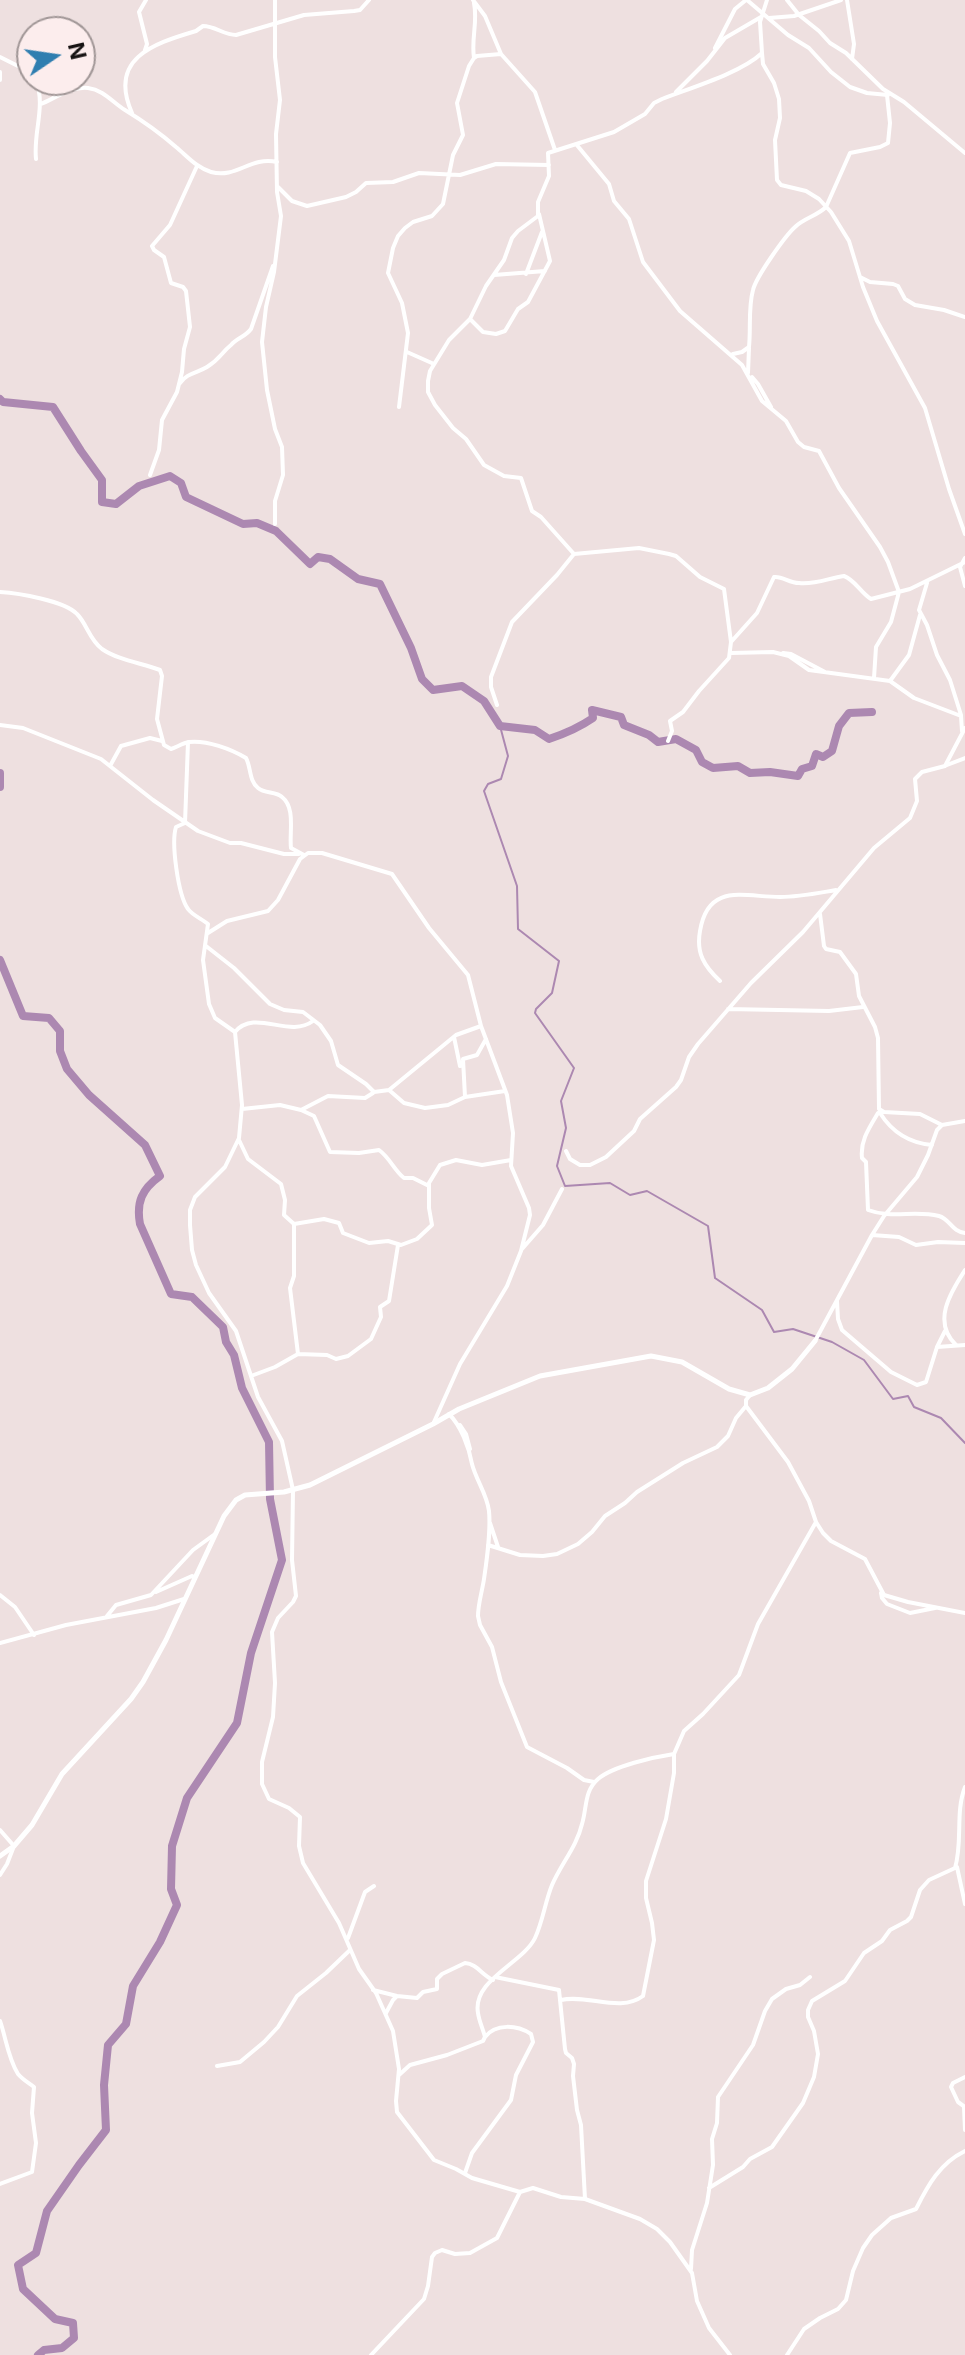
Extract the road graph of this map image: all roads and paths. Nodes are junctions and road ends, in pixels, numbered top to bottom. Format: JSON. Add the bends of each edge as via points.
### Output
{"nodes":[{"id":1,"x":146,"y":0,"type":"edge"},
{"id":2,"x":275,"y":0,"type":"edge"},
{"id":3,"x":369,"y":0,"type":"edge"},
{"id":4,"x":474,"y":0,"type":"edge"},
{"id":5,"x":746,"y":0,"type":"edge"},
{"id":6,"x":767,"y":0,"type":"edge"},
{"id":7,"x":787,"y":0,"type":"edge"},
{"id":8,"x":841,"y":0,"type":"edge"},
{"id":9,"x":847,"y":0,"type":"edge"},
{"id":10,"x":799,"y":15,"type":"junction"},
{"id":11,"x":764,"y":16,"type":"junction"},
{"id":12,"x":274,"y":24,"type":"junction"},
{"id":13,"x":145,"y":50,"type":"junction"},
{"id":14,"x":762,"y":53,"type":"junction"},
{"id":15,"x":501,"y":54,"type":"junction"},
{"id":16,"x":711,"y":57,"type":"junction"},
{"id":17,"x":474,"y":58,"type":"junction"},
{"id":18,"x":852,"y":59,"type":"junction"},
{"id":19,"x":0,"y":72,"type":"edge"},
{"id":20,"x":0,"y":80,"type":"edge"},
{"id":21,"x":674,"y":94,"type":"junction"},
{"id":22,"x":889,"y":95,"type":"junction"},
{"id":23,"x":39,"y":96,"type":"edge"},
{"id":24,"x":41,"y":104,"type":"junction"},
{"id":25,"x":132,"y":113,"type":"junction"},
{"id":26,"x":576,"y":144,"type":"junction"},
{"id":27,"x":555,"y":150,"type":"junction"},
{"id":28,"x":965,"y":153,"type":"edge"},
{"id":29,"x":36,"y":159,"type":"dead end"},
{"id":30,"x":277,"y":162,"type":"junction"},
{"id":31,"x":549,"y":165,"type":"junction"},
{"id":32,"x":197,"y":166,"type":"junction"},
{"id":33,"x":449,"y":176,"type":"junction"},
{"id":34,"x":277,"y":185,"type":"junction"},
{"id":35,"x":826,"y":207,"type":"junction"},
{"id":36,"x":539,"y":214,"type":"junction"},
{"id":37,"x":543,"y":230,"type":"junction"},
{"id":38,"x":276,"y":260,"type":"junction"},
{"id":39,"x":545,"y":271,"type":"junction"},
{"id":40,"x":526,"y":274,"type":"junction"},
{"id":41,"x":494,"y":275,"type":"junction"},
{"id":42,"x":860,"y":277,"type":"junction"},
{"id":43,"x":965,"y":317,"type":"edge"},
{"id":44,"x":470,"y":319,"type":"junction"},
{"id":45,"x":749,"y":347,"type":"junction"},
{"id":46,"x":407,"y":352,"type":"junction"},
{"id":47,"x":731,"y":354,"type":"junction"},
{"id":48,"x":434,"y":364,"type":"junction"},
{"id":49,"x":749,"y":374,"type":"junction"},
{"id":50,"x":179,"y":384,"type":"junction"},
{"id":51,"x":399,"y":407,"type":"dead end"},
{"id":52,"x":150,"y":475,"type":"dead end"},
{"id":53,"x":275,"y":524,"type":"dead end"},
{"id":54,"x":965,"y":534,"type":"edge"},
{"id":55,"x":574,"y":554,"type":"junction"},
{"id":56,"x":964,"y":561,"type":"edge"},
{"id":57,"x":928,"y":581,"type":"junction"},
{"id":58,"x":965,"y":586,"type":"edge"},
{"id":59,"x":0,"y":592,"type":"edge"},
{"id":60,"x":899,"y":592,"type":"junction"},
{"id":61,"x":920,"y":615,"type":"junction"},
{"id":62,"x":731,"y":642,"type":"junction"},
{"id":63,"x":731,"y":653,"type":"junction"},
{"id":64,"x":874,"y":678,"type":"junction"},
{"id":65,"x":890,"y":681,"type":"junction"},
{"id":66,"x":497,"y":705,"type":"dead end"},
{"id":67,"x":963,"y":715,"type":"edge"},
{"id":68,"x":0,"y":725,"type":"edge"},
{"id":69,"x":963,"y":731,"type":"edge"},
{"id":70,"x":162,"y":741,"type":"junction"},
{"id":71,"x":668,"y":741,"type":"dead end"},
{"id":72,"x":188,"y":742,"type":"junction"},
{"id":73,"x":965,"y":758,"type":"edge"},
{"id":74,"x":110,"y":766,"type":"junction"},
{"id":75,"x":945,"y":766,"type":"junction"},
{"id":76,"x":185,"y":823,"type":"junction"},
{"id":77,"x":302,"y":854,"type":"junction"},
{"id":78,"x":839,"y":889,"type":"junction"},
{"id":79,"x":820,"y":913,"type":"junction"},
{"id":80,"x":207,"y":933,"type":"junction"},
{"id":81,"x":205,"y":945,"type":"junction"},
{"id":82,"x":720,"y":981,"type":"dead end"},
{"id":83,"x":863,"y":1007,"type":"junction"},
{"id":84,"x":728,"y":1009,"type":"junction"},
{"id":85,"x":313,"y":1021,"type":"junction"},
{"id":86,"x":481,"y":1026,"type":"junction"},
{"id":87,"x":235,"y":1032,"type":"junction"},
{"id":88,"x":454,"y":1037,"type":"junction"},
{"id":89,"x":486,"y":1039,"type":"junction"},
{"id":90,"x":462,"y":1073,"type":"junction"},
{"id":91,"x":389,"y":1090,"type":"junction"},
{"id":92,"x":505,"y":1091,"type":"junction"},
{"id":93,"x":374,"y":1092,"type":"junction"},
{"id":94,"x":465,"y":1097,"type":"junction"},
{"id":95,"x":242,"y":1109,"type":"junction"},
{"id":96,"x":301,"y":1110,"type":"junction"},
{"id":97,"x":882,"y":1113,"type":"junction"},
{"id":98,"x":965,"y":1121,"type":"edge"},
{"id":99,"x":942,"y":1125,"type":"junction"},
{"id":100,"x":239,"y":1138,"type":"junction"},
{"id":101,"x":932,"y":1145,"type":"junction"},
{"id":102,"x":566,"y":1151,"type":"dead end"},
{"id":103,"x":511,"y":1160,"type":"junction"},
{"id":104,"x":429,"y":1186,"type":"junction"},
{"id":105,"x":562,"y":1189,"type":"dead end"},
{"id":106,"x":884,"y":1216,"type":"junction"},
{"id":107,"x":294,"y":1224,"type":"junction"},
{"id":108,"x":965,"y":1233,"type":"edge"},
{"id":109,"x":872,"y":1235,"type":"junction"},
{"id":110,"x":965,"y":1243,"type":"edge"},
{"id":111,"x":398,"y":1245,"type":"junction"},
{"id":112,"x":521,"y":1251,"type":"junction"},
{"id":113,"x":965,"y":1270,"type":"edge"},
{"id":114,"x":837,"y":1298,"type":"junction"},
{"id":115,"x":945,"y":1329,"type":"junction"},
{"id":116,"x":815,"y":1341,"type":"joint"},
{"id":117,"x":956,"y":1345,"type":"junction"},
{"id":118,"x":965,"y":1345,"type":"edge"},
{"id":119,"x":937,"y":1347,"type":"junction"},
{"id":120,"x":298,"y":1354,"type":"junction"},
{"id":121,"x":251,"y":1376,"type":"junction"},
{"id":122,"x":750,"y":1395,"type":"junction"},
{"id":123,"x":746,"y":1406,"type":"junction"},
{"id":124,"x":449,"y":1414,"type":"junction"},
{"id":125,"x":433,"y":1424,"type":"junction"},
{"id":126,"x":293,"y":1490,"type":"junction"},
{"id":127,"x":489,"y":1513,"type":"junction"},
{"id":128,"x":816,"y":1522,"type":"junction"},
{"id":129,"x":217,"y":1533,"type":"junction"},
{"id":130,"x":487,"y":1545,"type":"junction"},
{"id":131,"x":498,"y":1547,"type":"junction"},
{"id":132,"x":195,"y":1578,"type":"junction"},
{"id":133,"x":882,"y":1591,"type":"junction"},
{"id":134,"x":0,"y":1595,"type":"edge"},
{"id":135,"x":151,"y":1595,"type":"junction"},
{"id":136,"x":186,"y":1599,"type":"junction"},
{"id":137,"x":937,"y":1608,"type":"junction"},
{"id":138,"x":965,"y":1613,"type":"edge"},
{"id":139,"x":105,"y":1617,"type":"junction"},
{"id":140,"x":34,"y":1635,"type":"junction"},
{"id":141,"x":0,"y":1643,"type":"edge"},
{"id":142,"x":674,"y":1754,"type":"junction"},
{"id":143,"x":595,"y":1782,"type":"junction"},
{"id":144,"x":965,"y":1787,"type":"edge"},
{"id":145,"x":0,"y":1830,"type":"edge"},
{"id":146,"x":14,"y":1846,"type":"junction"},
{"id":147,"x":0,"y":1856,"type":"edge"},
{"id":148,"x":957,"y":1865,"type":"junction"},
{"id":149,"x":0,"y":1875,"type":"edge"},
{"id":150,"x":374,"y":1886,"type":"dead end"},
{"id":151,"x":965,"y":1904,"type":"edge"},
{"id":152,"x":347,"y":1941,"type":"junction"},
{"id":153,"x":351,"y":1949,"type":"junction"},
{"id":154,"x":810,"y":1977,"type":"dead end"},
{"id":155,"x":494,"y":1978,"type":"junction"},
{"id":156,"x":372,"y":1989,"type":"junction"},
{"id":157,"x":397,"y":1996,"type":"junction"},
{"id":158,"x":561,"y":2000,"type":"junction"},
{"id":159,"x":386,"y":2013,"type":"junction"},
{"id":160,"x":0,"y":2021,"type":"edge"},
{"id":161,"x":485,"y":2037,"type":"junction"},
{"id":162,"x":399,"y":2064,"type":"junction"},
{"id":163,"x":410,"y":2065,"type":"junction"},
{"id":164,"x":217,"y":2066,"type":"dead end"},
{"id":165,"x":399,"y":2075,"type":"junction"},
{"id":166,"x":965,"y":2077,"type":"edge"},
{"id":167,"x":965,"y":2107,"type":"edge"},
{"id":168,"x":965,"y":2130,"type":"edge"},
{"id":169,"x":965,"y":2151,"type":"edge"},
{"id":170,"x":465,"y":2174,"type":"junction"},
{"id":171,"x":0,"y":2184,"type":"edge"},
{"id":172,"x":709,"y":2188,"type":"junction"},
{"id":173,"x":520,"y":2192,"type":"junction"},
{"id":174,"x":585,"y":2199,"type":"junction"},
{"id":175,"x":692,"y":2273,"type":"junction"},
{"id":176,"x":371,"y":2355,"type":"edge"},
{"id":177,"x":730,"y":2355,"type":"edge"},
{"id":178,"x":787,"y":2355,"type":"edge"}],
"edges":[{"from":1,"to":13,"type":"street","via":[[139,16]]},
{"from":2,"to":12,"type":"street"},
{"from":3,"to":12,"type":"street","via":[[360,10],[304,15]]},
{"from":4,"to":15,"type":"street"},
{"from":4,"to":17,"type":"street"},
{"from":5,"to":11,"type":"street"},
{"from":5,"to":16,"type":"street","via":[[735,9]]},
{"from":6,"to":11,"type":"street"},
{"from":7,"to":10,"type":"street"},
{"from":8,"to":10,"type":"street"},
{"from":9,"to":18,"type":"street"},
{"from":10,"to":11,"type":"street"},
{"from":10,"to":18,"type":"street"},
{"from":11,"to":14,"type":"street"},
{"from":11,"to":16,"type":"street","via":[[731,33]]},
{"from":11,"to":22,"type":"street","via":[[805,44],[850,87]]},
{"from":12,"to":13,"type":"street","via":[[234,35],[203,26]]},
{"from":12,"to":30,"type":"street","via":[[280,100]]},
{"from":13,"to":25,"type":"street","via":[[131,65],[124,85]]},
{"from":14,"to":21,"type":"street"},
{"from":14,"to":35,"type":"street","via":[[779,99],[777,180],[813,194]]},
{"from":15,"to":17,"type":"street"},
{"from":15,"to":27,"type":"street","via":[[535,92]]},
{"from":16,"to":21,"type":"street"},
{"from":17,"to":33,"type":"street","via":[[458,97],[464,132]]},
{"from":18,"to":22,"type":"street"},
{"from":19,"to":20,"type":"street"},
{"from":21,"to":26,"type":"street","via":[[614,132]]},
{"from":22,"to":28,"type":"street"},
{"from":22,"to":35,"type":"street","via":[[888,143],[850,153]]},
{"from":23,"to":24,"type":"street"},
{"from":24,"to":25,"type":"street","via":[[85,88]]},
{"from":24,"to":29,"type":"street"},
{"from":25,"to":32,"type":"street"},
{"from":26,"to":27,"type":"street"},
{"from":26,"to":47,"type":"street","via":[[629,219],[646,267],[687,318]]},
{"from":27,"to":31,"type":"street","via":[[548,153]]},
{"from":30,"to":32,"type":"street","via":[[258,160],[223,173]]},
{"from":30,"to":34,"type":"street"},
{"from":31,"to":33,"type":"street","via":[[496,164]]},
{"from":31,"to":36,"type":"street"},
{"from":32,"to":50,"type":"street","via":[[170,225],[152,246],[164,257],[171,283],[187,295],[190,325]]},
{"from":33,"to":34,"type":"street","via":[[419,173],[368,183],[346,197],[307,206],[292,201]]},
{"from":33,"to":46,"type":"street","via":[[440,207],[405,228],[393,248],[388,273],[405,314]]},
{"from":34,"to":38,"type":"street","via":[[281,216]]},
{"from":35,"to":42,"type":"street","via":[[849,241]]},
{"from":35,"to":45,"type":"street","via":[[788,234],[754,287]]},
{"from":36,"to":37,"type":"street"},
{"from":36,"to":41,"type":"street","via":[[512,238]]},
{"from":37,"to":39,"type":"street","via":[[550,255]]},
{"from":37,"to":40,"type":"street"},
{"from":38,"to":50,"type":"street","via":[[251,329],[223,356]]},
{"from":38,"to":53,"type":"street","via":[[262,342],[267,390],[282,447]]},
{"from":39,"to":40,"type":"street"},
{"from":39,"to":44,"type":"street","via":[[502,333],[483,332]]},
{"from":40,"to":41,"type":"street"},
{"from":41,"to":44,"type":"street"},
{"from":42,"to":43,"type":"street","via":[[898,286],[915,305]]},
{"from":42,"to":54,"type":"street","via":[[882,332],[925,408]]},
{"from":44,"to":48,"type":"street"},
{"from":45,"to":47,"type":"street"},
{"from":45,"to":49,"type":"street"},
{"from":46,"to":48,"type":"street"},
{"from":46,"to":51,"type":"street"},
{"from":47,"to":49,"type":"street"},
{"from":48,"to":55,"type":"street","via":[[427,387],[435,405],[486,467],[521,478],[532,511]]},
{"from":49,"to":60,"type":"street","via":[[762,401],[790,426],[798,442],[819,451],[880,547]]},
{"from":50,"to":52,"type":"street","via":[[162,420]]},
{"from":55,"to":62,"type":"street","via":[[639,548],[676,556],[724,589]]},
{"from":55,"to":66,"type":"street","via":[[512,622],[491,677]]},
{"from":56,"to":57,"type":"street"},
{"from":56,"to":58,"type":"street"},
{"from":57,"to":60,"type":"street"},
{"from":57,"to":61,"type":"street"},
{"from":59,"to":70,"type":"street","via":[[72,610],[102,649],[161,672],[157,719]]},
{"from":60,"to":62,"type":"street","via":[[871,599],[844,576],[805,583],[774,577],[757,613]]},
{"from":60,"to":64,"type":"street","via":[[891,622],[876,647]]},
{"from":61,"to":65,"type":"street","via":[[909,655]]},
{"from":61,"to":67,"type":"street"},
{"from":62,"to":63,"type":"street"},
{"from":63,"to":64,"type":"street","via":[[791,654],[825,672]]},
{"from":63,"to":71,"type":"street","via":[[670,721]]},
{"from":64,"to":65,"type":"street"},
{"from":65,"to":67,"type":"street","via":[[914,698]]},
{"from":67,"to":69,"type":"street"},
{"from":68,"to":74,"type":"street","via":[[23,728]]},
{"from":69,"to":75,"type":"street"},
{"from":70,"to":72,"type":"street","via":[[171,749]]},
{"from":70,"to":74,"type":"street","via":[[150,738],[121,746]]},
{"from":72,"to":76,"type":"street"},
{"from":72,"to":77,"type":"street","via":[[246,758],[255,785],[287,803],[291,848]]},
{"from":73,"to":75,"type":"street"},
{"from":74,"to":76,"type":"street"},
{"from":75,"to":78,"type":"street","via":[[918,775],[910,818],[874,848]]},
{"from":76,"to":77,"type":"street","via":[[225,841]]},
{"from":76,"to":80,"type":"street","via":[[174,834],[177,866],[187,907],[208,924]]},
{"from":77,"to":80,"type":"street","via":[[268,911],[227,921]]},
{"from":77,"to":86,"type":"street","via":[[327,854],[396,877],[468,975]]},
{"from":78,"to":79,"type":"street"},
{"from":78,"to":82,"type":"street","via":[[714,901],[704,914],[698,947]]},
{"from":79,"to":83,"type":"street","via":[[824,946],[840,952],[855,971]]},
{"from":79,"to":84,"type":"street"},
{"from":80,"to":81,"type":"street"},
{"from":81,"to":85,"type":"street","via":[[270,1004],[303,1012]]},
{"from":81,"to":87,"type":"street","via":[[212,1013]]},
{"from":83,"to":84,"type":"street"},
{"from":83,"to":97,"type":"street","via":[[878,1038]]},
{"from":84,"to":102,"type":"street","via":[[692,1051],[679,1084],[606,1157],[580,1165]]},
{"from":85,"to":87,"type":"street","via":[[292,1027],[253,1022]]},
{"from":85,"to":93,"type":"street","via":[[329,1037],[338,1065]]},
{"from":86,"to":88,"type":"street"},
{"from":86,"to":89,"type":"street"},
{"from":87,"to":95,"type":"street"},
{"from":88,"to":90,"type":"street"},
{"from":88,"to":91,"type":"street"},
{"from":89,"to":90,"type":"street","via":[[477,1055],[463,1059]]},
{"from":89,"to":92,"type":"street"},
{"from":90,"to":94,"type":"street"},
{"from":91,"to":93,"type":"street"},
{"from":91,"to":94,"type":"street","via":[[404,1103],[425,1108]]},
{"from":92,"to":94,"type":"street"},
{"from":92,"to":103,"type":"street","via":[[513,1133]]},
{"from":93,"to":96,"type":"street","via":[[365,1098],[328,1096]]},
{"from":95,"to":96,"type":"street","via":[[280,1105]]},
{"from":95,"to":100,"type":"street"},
{"from":96,"to":104,"type":"street","via":[[314,1116],[330,1152],[379,1150],[404,1178]]},
{"from":97,"to":99,"type":"street","via":[[920,1114]]},
{"from":97,"to":101,"type":"street","via":[[897,1134]]},
{"from":97,"to":106,"type":"street","via":[[864,1135],[861,1154],[868,1176],[867,1208]]},
{"from":98,"to":99,"type":"street"},
{"from":99,"to":101,"type":"street"},
{"from":100,"to":107,"type":"street","via":[[248,1159],[281,1184],[284,1215]]},
{"from":100,"to":121,"type":"street","via":[[225,1167],[195,1197],[190,1225],[203,1280],[236,1331]]},
{"from":101,"to":106,"type":"street","via":[[917,1177]]},
{"from":103,"to":104,"type":"street","via":[[482,1165],[460,1159],[445,1162]]},
{"from":103,"to":112,"type":"street","via":[[530,1211]]},
{"from":104,"to":111,"type":"street","via":[[432,1225],[417,1239]]},
{"from":105,"to":112,"type":"street","via":[[545,1223]]},
{"from":106,"to":108,"type":"street","via":[[941,1217]]},
{"from":106,"to":109,"type":"street"},
{"from":107,"to":111,"type":"street","via":[[329,1220],[358,1240]]},
{"from":107,"to":120,"type":"street","via":[[290,1288]]},
{"from":109,"to":110,"type":"street","via":[[899,1237],[916,1245]]},
{"from":109,"to":114,"type":"street"},
{"from":111,"to":120,"type":"street","via":[[389,1301],[380,1307],[369,1342],[339,1359]]},
{"from":112,"to":125,"type":"street"},
{"from":113,"to":115,"type":"street","via":[[947,1300]]},
{"from":114,"to":116,"type":"street"},
{"from":114,"to":119,"type":"street","via":[[842,1330],[909,1382],[926,1382]]},
{"from":115,"to":117,"type":"street"},
{"from":115,"to":119,"type":"street"},
{"from":116,"to":122,"type":"street","via":[[792,1369]]},
{"from":117,"to":118,"type":"street"},
{"from":117,"to":119,"type":"street"},
{"from":120,"to":121,"type":"street"},
{"from":121,"to":126,"type":"street","via":[[282,1441]]},
{"from":122,"to":123,"type":"street"},
{"from":122,"to":124,"type":"street","via":[[682,1362],[651,1356],[540,1376]]},
{"from":123,"to":128,"type":"street","via":[[788,1462]]},
{"from":123,"to":131,"type":"street","via":[[717,1447],[637,1492],[578,1544],[543,1556]]},
{"from":124,"to":125,"type":"street"},
{"from":124,"to":127,"type":"street","via":[[466,1434]]},
{"from":125,"to":126,"type":"street"},
{"from":126,"to":129,"type":"street","via":[[251,1493],[236,1500]]},
{"from":126,"to":152,"type":"street","via":[[296,1596],[272,1632],[273,1717],[262,1784],[269,1799],[300,1817],[303,1863]]},
{"from":127,"to":130,"type":"street"},
{"from":127,"to":131,"type":"street"},
{"from":128,"to":133,"type":"street","via":[[831,1541],[865,1559]]},
{"from":128,"to":142,"type":"street","via":[[758,1624],[739,1675],[684,1731]]},
{"from":129,"to":132,"type":"street"},
{"from":129,"to":135,"type":"street","via":[[193,1550]]},
{"from":130,"to":131,"type":"street"},
{"from":130,"to":143,"type":"street","via":[[480,1625],[527,1747]]},
{"from":132,"to":135,"type":"street"},
{"from":132,"to":136,"type":"street"},
{"from":133,"to":137,"type":"street"},
{"from":133,"to":137,"type":"street","via":[[887,1604],[910,1613]]},
{"from":134,"to":140,"type":"street"},
{"from":135,"to":139,"type":"street","via":[[116,1605]]},
{"from":136,"to":139,"type":"street"},
{"from":136,"to":146,"type":"street","via":[[137,1691],[62,1774]]},
{"from":137,"to":138,"type":"street"},
{"from":139,"to":140,"type":"street"},
{"from":140,"to":141,"type":"street"},
{"from":142,"to":143,"type":"street","via":[[646,1758]]},
{"from":142,"to":158,"type":"street","via":[[666,1819],[646,1881],[654,1940],[645,1993],[620,2004]]},
{"from":143,"to":155,"type":"street","via":[[534,1941]]},
{"from":144,"to":148,"type":"street"},
{"from":145,"to":146,"type":"street"},
{"from":146,"to":147,"type":"street"},
{"from":146,"to":149,"type":"street"},
{"from":148,"to":151,"type":"street"},
{"from":148,"to":172,"type":"street","via":[[929,1880],[911,1917],[864,1953],[845,1981],[810,2004],[808,2017],[818,2054],[803,2103],[772,2147]]},
{"from":150,"to":152,"type":"street","via":[[365,1892]]},
{"from":152,"to":153,"type":"street"},
{"from":153,"to":156,"type":"street"},
{"from":153,"to":164,"type":"street","via":[[297,1996],[264,2042],[240,2062]]},
{"from":154,"to":172,"type":"street","via":[[772,1999],[753,2045],[718,2097]]},
{"from":155,"to":157,"type":"street","via":[[465,1963],[438,1976],[435,1990],[417,1998]]},
{"from":155,"to":158,"type":"street","via":[[555,1988]]},
{"from":155,"to":161,"type":"street","via":[[477,2009]]},
{"from":156,"to":157,"type":"street"},
{"from":156,"to":159,"type":"street"},
{"from":157,"to":159,"type":"street"},
{"from":158,"to":174,"type":"street","via":[[565,2049],[574,2064]]},
{"from":159,"to":162,"type":"street"},
{"from":160,"to":171,"type":"street","via":[[16,2070],[34,2087],[36,2143],[32,2172]]},
{"from":161,"to":163,"type":"street","via":[[478,2044]]},
{"from":161,"to":170,"type":"street","via":[[497,2028],[522,2028],[533,2042],[516,2075],[511,2100],[472,2153]]},
{"from":162,"to":163,"type":"street"},
{"from":162,"to":165,"type":"street"},
{"from":163,"to":165,"type":"street"},
{"from":165,"to":170,"type":"street","via":[[397,2112],[434,2160]]},
{"from":166,"to":167,"type":"street","via":[[951,2087]]},
{"from":167,"to":168,"type":"street"},
{"from":169,"to":178,"type":"street","via":[[934,2177],[916,2209],[891,2218],[872,2235],[853,2271],[846,2300],[804,2329]]},
{"from":170,"to":173,"type":"street"},
{"from":172,"to":175,"type":"street","via":[[692,2250]]},
{"from":173,"to":174,"type":"street","via":[[533,2188]]},
{"from":173,"to":176,"type":"street","via":[[497,2238],[470,2253],[435,2253],[424,2299]]},
{"from":174,"to":175,"type":"street","via":[[652,2225]]},
{"from":175,"to":177,"type":"street","via":[[693,2293],[709,2328]]}]}
